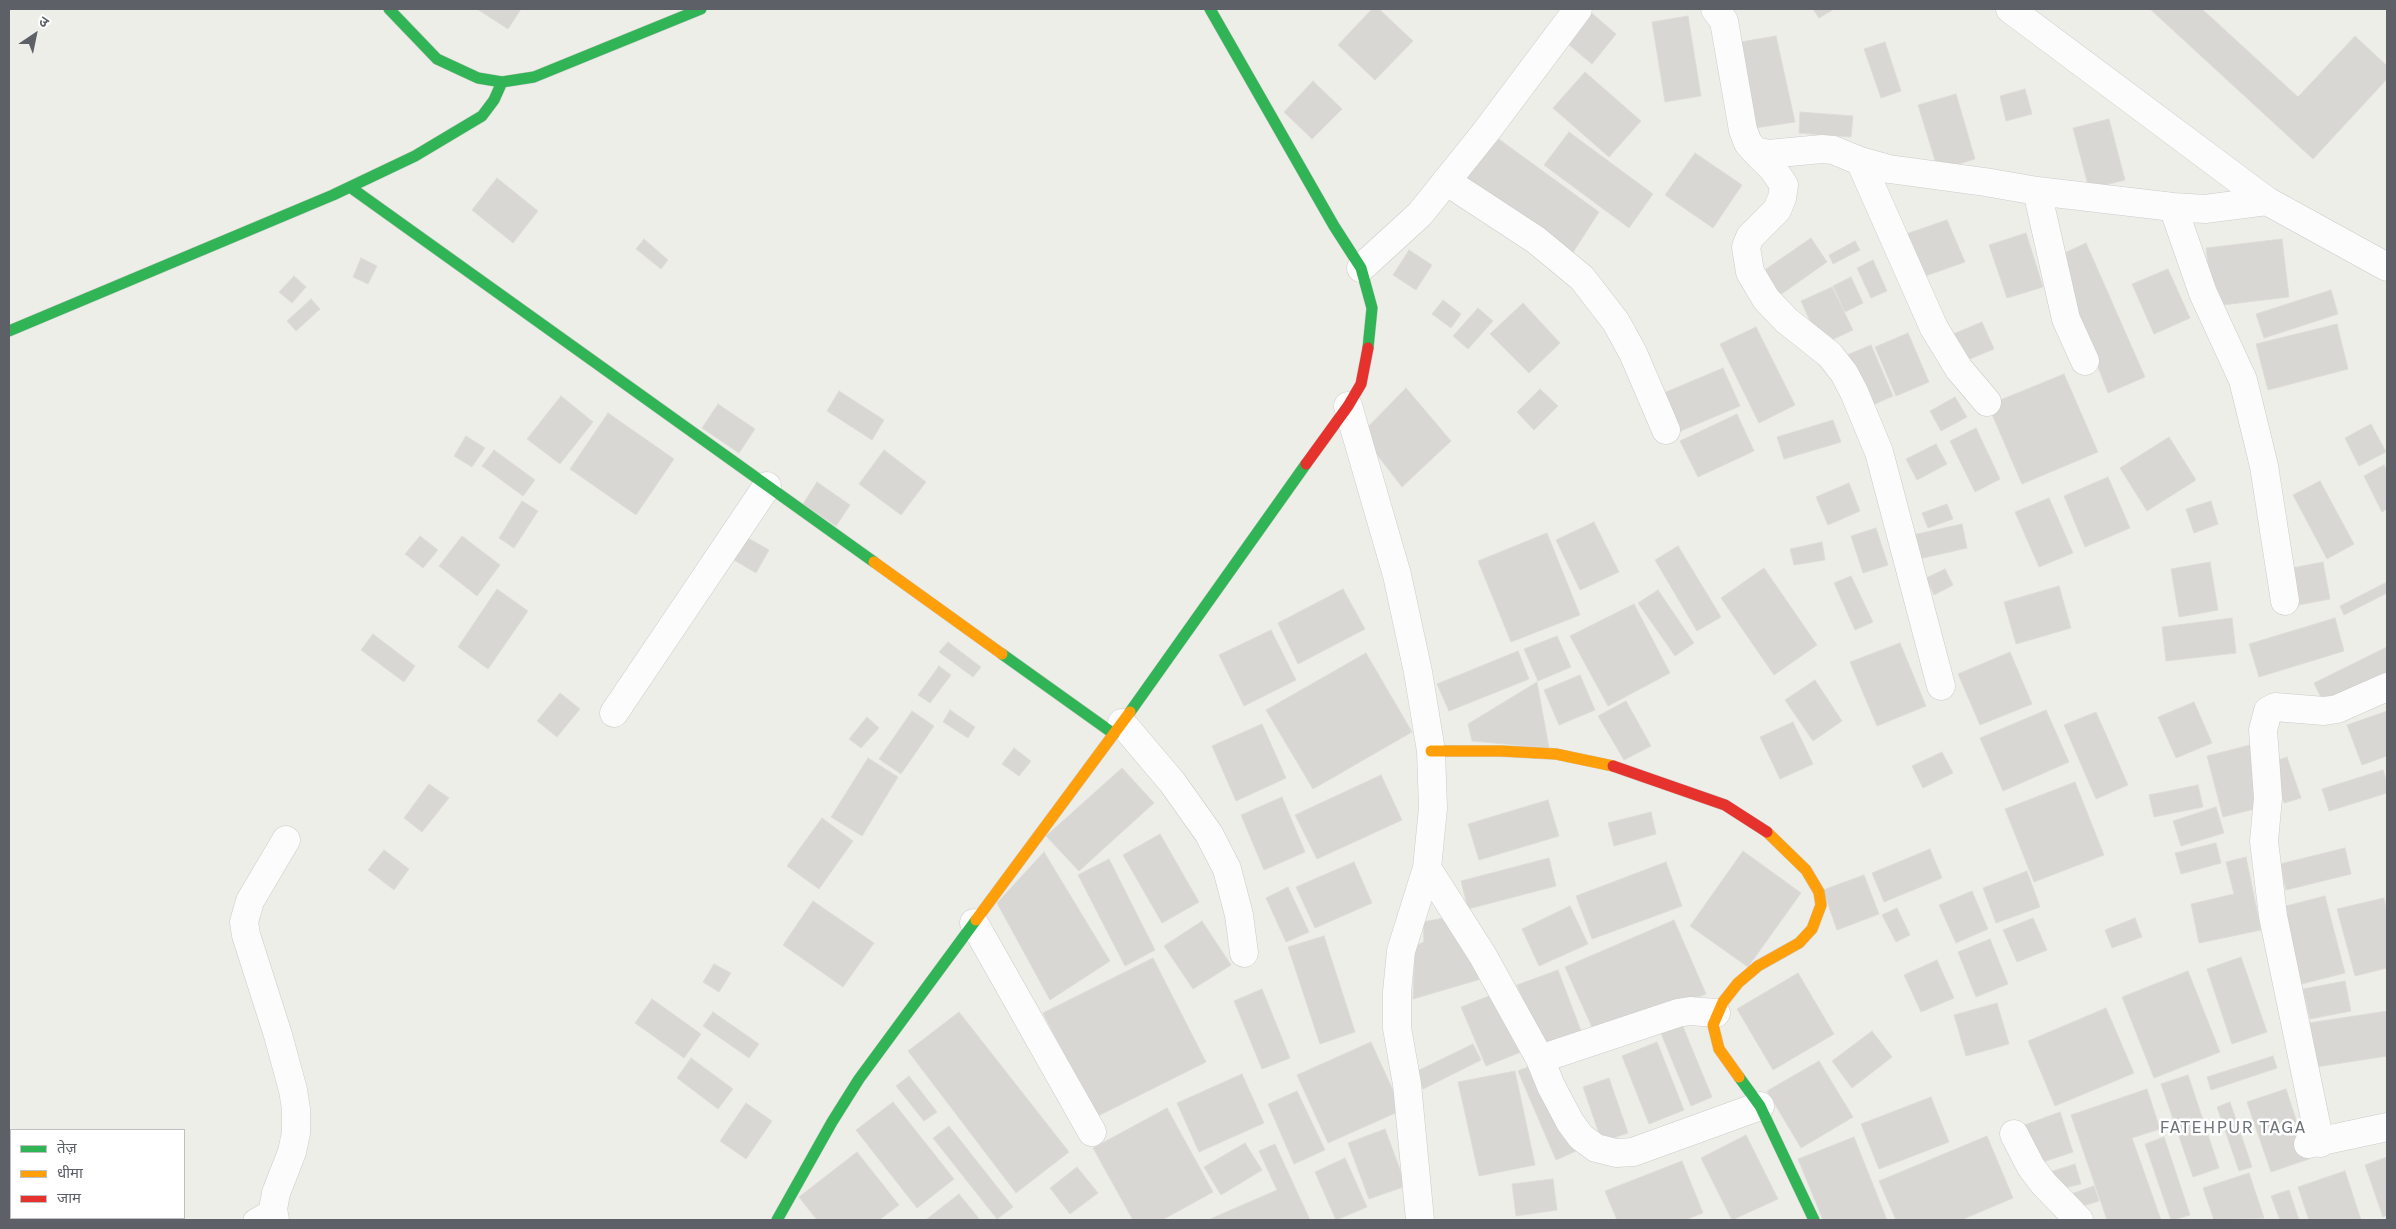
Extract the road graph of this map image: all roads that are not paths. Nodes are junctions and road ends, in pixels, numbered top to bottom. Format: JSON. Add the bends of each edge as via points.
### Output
{"nodes":[{"id":1,"x":389,"y":9,"type":"edge"},
{"id":2,"x":701,"y":9,"type":"edge"},
{"id":3,"x":1210,"y":9,"type":"edge"},
{"id":4,"x":1578,"y":9,"type":"edge"},
{"id":5,"x":1715,"y":9,"type":"edge"},
{"id":6,"x":2010,"y":9,"type":"edge"},
{"id":7,"x":502,"y":82,"type":"junction"},
{"id":8,"x":1755,"y":151,"type":"junction"},
{"id":9,"x":1860,"y":161,"type":"junction"},
{"id":10,"x":1446,"y":181,"type":"junction"},
{"id":11,"x":350,"y":187,"type":"junction"},
{"id":12,"x":2037,"y":191,"type":"junction"},
{"id":13,"x":2267,"y":201,"type":"junction"},
{"id":14,"x":2173,"y":207,"type":"junction"},
{"id":15,"x":2387,"y":267,"type":"edge"},
{"id":16,"x":1361,"y":268,"type":"junction"},
{"id":17,"x":9,"y":331,"type":"edge"},
{"id":18,"x":2085,"y":361,"type":"dead end"},
{"id":19,"x":1987,"y":402,"type":"dead end"},
{"id":20,"x":1348,"y":406,"type":"junction"},
{"id":21,"x":1666,"y":430,"type":"dead end"},
{"id":22,"x":766,"y":486,"type":"junction"},
{"id":23,"x":2286,"y":601,"type":"dead end"},
{"id":24,"x":1941,"y":686,"type":"dead end"},
{"id":25,"x":2387,"y":687,"type":"edge"},
{"id":26,"x":614,"y":713,"type":"dead end"},
{"id":27,"x":1118,"y":728,"type":"junction"},
{"id":28,"x":1431,"y":751,"type":"junction"},
{"id":29,"x":286,"y":840,"type":"dead end"},
{"id":30,"x":1427,"y":868,"type":"junction"},
{"id":31,"x":974,"y":923,"type":"junction"},
{"id":32,"x":1244,"y":953,"type":"dead end"},
{"id":33,"x":1716,"y":1013,"type":"junction"},
{"id":34,"x":1540,"y":1059,"type":"junction"},
{"id":35,"x":1760,"y":1106,"type":"junction"},
{"id":36,"x":2387,"y":1127,"type":"edge"},
{"id":37,"x":1092,"y":1132,"type":"dead end"},
{"id":38,"x":2014,"y":1134,"type":"dead end"},
{"id":39,"x":267,"y":1217,"type":"edge"},
{"id":40,"x":777,"y":1220,"type":"edge"},
{"id":41,"x":1420,"y":1220,"type":"edge"},
{"id":42,"x":1814,"y":1220,"type":"edge"},
{"id":43,"x":2079,"y":1220,"type":"edge"}],
"edges":[{"from":1,"to":7,"type":"street","via":[[437,59],[478,78]]},
{"from":2,"to":7,"type":"street","via":[[534,77]]},
{"from":3,"to":16,"type":"street"},
{"from":4,"to":10,"type":"street"},
{"from":5,"to":8,"type":"street","via":[[1724,21],[1743,130]]},
{"from":6,"to":13,"type":"street"},
{"from":7,"to":11,"type":"street","via":[[482,116],[415,156]]},
{"from":8,"to":9,"type":"street","via":[[1768,154],[1822,149]]},
{"from":8,"to":24,"type":"street","via":[[1784,185],[1777,210],[1750,237],[1746,247],[1750,272],[1766,300],[1830,355],[1854,392],[1878,452]]},
{"from":9,"to":12,"type":"street","via":[[1889,169]]},
{"from":9,"to":19,"type":"street","via":[[1934,328],[1959,369]]},
{"from":10,"to":16,"type":"street","via":[[1402,232]]},
{"from":10,"to":21,"type":"street","via":[[1536,240],[1582,278],[1616,322]]},
{"from":11,"to":17,"type":"street"},
{"from":11,"to":22,"type":"street"},
{"from":12,"to":14,"type":"street"},
{"from":12,"to":18,"type":"street","via":[[2063,310]]},
{"from":13,"to":14,"type":"street","via":[[2205,209]]},
{"from":13,"to":15,"type":"street"},
{"from":14,"to":23,"type":"street","via":[[2203,293],[2243,380],[2264,466]]},
{"from":16,"to":20,"type":"street","via":[[1372,308],[1371,333],[1361,384]]},
{"from":20,"to":27,"type":"street"},
{"from":20,"to":28,"type":"street","via":[[1397,575]]},
{"from":22,"to":26,"type":"street"},
{"from":22,"to":27,"type":"street"},
{"from":25,"to":36,"type":"street","via":[[2337,709],[2275,707],[2268,710],[2263,730],[2268,798],[2264,841],[2273,916],[2314,1143]]},
{"from":27,"to":31,"type":"street"},
{"from":27,"to":32,"type":"street","via":[[1172,782],[1209,834],[1227,869],[1240,915]]},
{"from":28,"to":30,"type":"street","via":[[1433,808]]},
{"from":28,"to":33,"type":"street","via":[[1556,754],[1624,768],[1725,805],[1766,830],[1790,852],[1819,892],[1821,905],[1812,929],[1799,943],[1758,966],[1738,983]]},
{"from":29,"to":39,"type":"street","via":[[250,901],[244,922],[296,1109],[292,1152]]},
{"from":30,"to":34,"type":"street","via":[[1483,956]]},
{"from":30,"to":41,"type":"street","via":[[1401,950],[1397,992],[1397,1028],[1407,1084]]},
{"from":31,"to":37,"type":"street"},
{"from":31,"to":40,"type":"street","via":[[859,1079]]},
{"from":33,"to":34,"type":"street","via":[[1678,1013]]},
{"from":33,"to":35,"type":"street","via":[[1713,1025],[1719,1048]]},
{"from":34,"to":35,"type":"street","via":[[1570,1122],[1582,1137],[1596,1148],[1616,1153],[1633,1152]]},
{"from":35,"to":42,"type":"street"},
{"from":38,"to":43,"type":"street","via":[[2031,1167]]}]}
